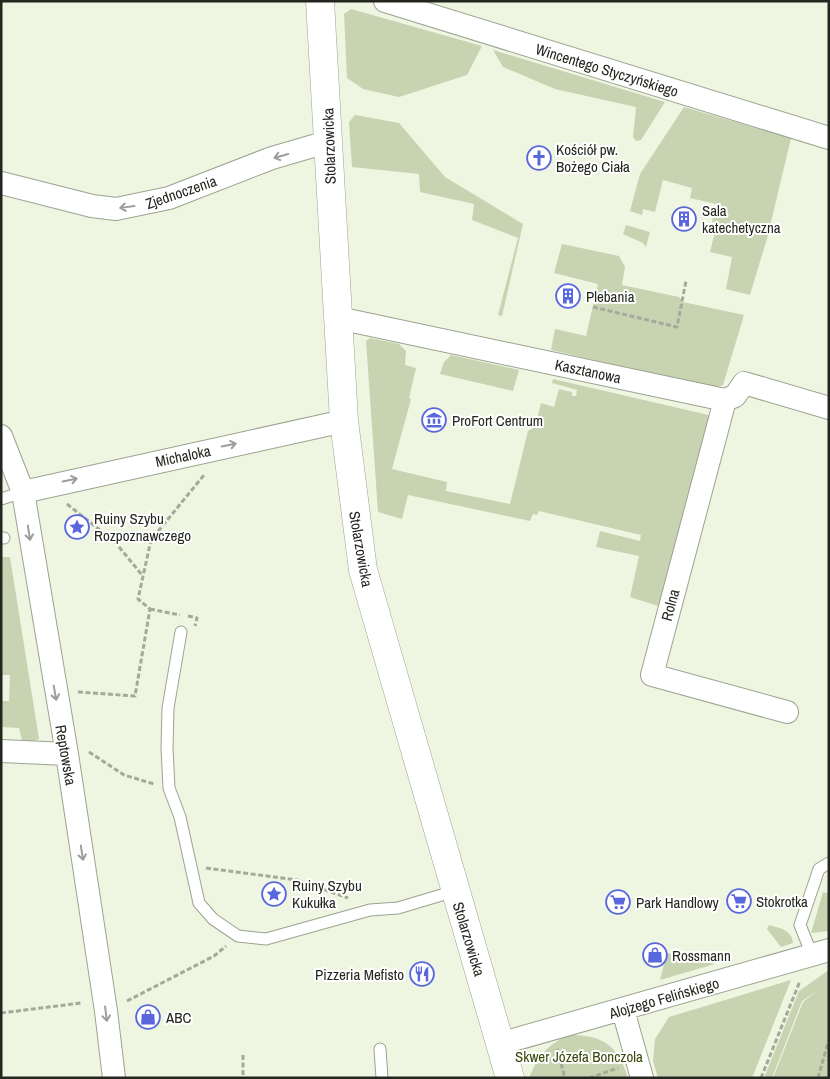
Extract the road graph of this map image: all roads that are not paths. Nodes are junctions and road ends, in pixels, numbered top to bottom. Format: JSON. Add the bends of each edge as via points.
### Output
{"nodes":[{"id":1,"x":320,"y":1,"type":"edge"},
{"id":2,"x":385,"y":1,"type":"edge"},
{"id":3,"x":829,"y":138,"type":"edge"},
{"id":4,"x":327,"y":142,"type":"junction"},
{"id":5,"x":1,"y":183,"type":"edge"},
{"id":6,"x":338,"y":318,"type":"junction"},
{"id":7,"x":724,"y":400,"type":"junction"},
{"id":8,"x":829,"y":408,"type":"edge"},
{"id":9,"x":344,"y":421,"type":"junction"},
{"id":10,"x":1,"y":436,"type":"edge"},
{"id":11,"x":23,"y":492,"type":"junction"},
{"id":12,"x":1,"y":499,"type":"edge"},
{"id":13,"x":181,"y":632,"type":"dead end"},
{"id":14,"x":787,"y":712,"type":"dead end"},
{"id":15,"x":1,"y":751,"type":"edge"},
{"id":16,"x":67,"y":754,"type":"junction"},
{"id":17,"x":829,"y":863,"type":"edge"},
{"id":18,"x":455,"y":891,"type":"junction"},
{"id":19,"x":820,"y":952,"type":"edge"},
{"id":20,"x":624,"y":1010,"type":"junction"},
{"id":21,"x":499,"y":1044,"type":"junction"},
{"id":22,"x":380,"y":1049,"type":"dead end"},
{"id":23,"x":634,"y":1072,"type":"edge"},
{"id":24,"x":114,"y":1078,"type":"edge"},
{"id":25,"x":382,"y":1078,"type":"edge"},
{"id":26,"x":510,"y":1078,"type":"edge"}],
"edges":[{"from":1,"to":4,"type":"street","name":"Stolarzowicka"},
{"from":2,"to":3,"type":"street","name":"Wincentego Styczyńskiego"},
{"from":4,"to":5,"type":"street","name":"Zjednoczenia","one_way":true,"via":[[272,158],[169,198],[116,209]]},
{"from":4,"to":6,"type":"street","name":"Stolarzowicka"},
{"from":6,"to":7,"type":"street","name":"Kasztanowa"},
{"from":6,"to":9,"type":"street","name":"Stolarzowicka"},
{"from":7,"to":8,"type":"street","via":[[736,396],[744,382]]},
{"from":7,"to":14,"type":"street","name":"Rolna","via":[[652,675]]},
{"from":11,"to":9,"type":"street","name":"Michaloka","one_way":true},
{"from":9,"to":18,"type":"street","name":"Stolarzowicka","via":[[363,570]]},
{"from":10,"to":11,"type":"street","name":"Reptowska"},
{"from":11,"to":12,"type":"lane"},
{"from":11,"to":16,"type":"street","name":"Reptowska","one_way":true},
{"from":13,"to":18,"type":"lane","via":[[168,708],[169,788],[180,817],[199,903],[213,919],[238,936],[266,939],[370,910],[398,908]]},
{"from":15,"to":16,"type":"street"},
{"from":16,"to":24,"type":"street","name":"Reptowska","one_way":true},
{"from":17,"to":19,"type":"lane","via":[[818,868],[800,925]]},
{"from":18,"to":21,"type":"street","name":"Stolarzowicka"},
{"from":19,"to":20,"type":"street","name":"Alojzego Felińskiego"},
{"from":20,"to":21,"type":"street","name":"Alojzego Felińskiego"},
{"from":20,"to":23,"type":"street"},
{"from":21,"to":26,"type":"street","name":"Stolarzowicka"},
{"from":22,"to":25,"type":"lane"}]}
